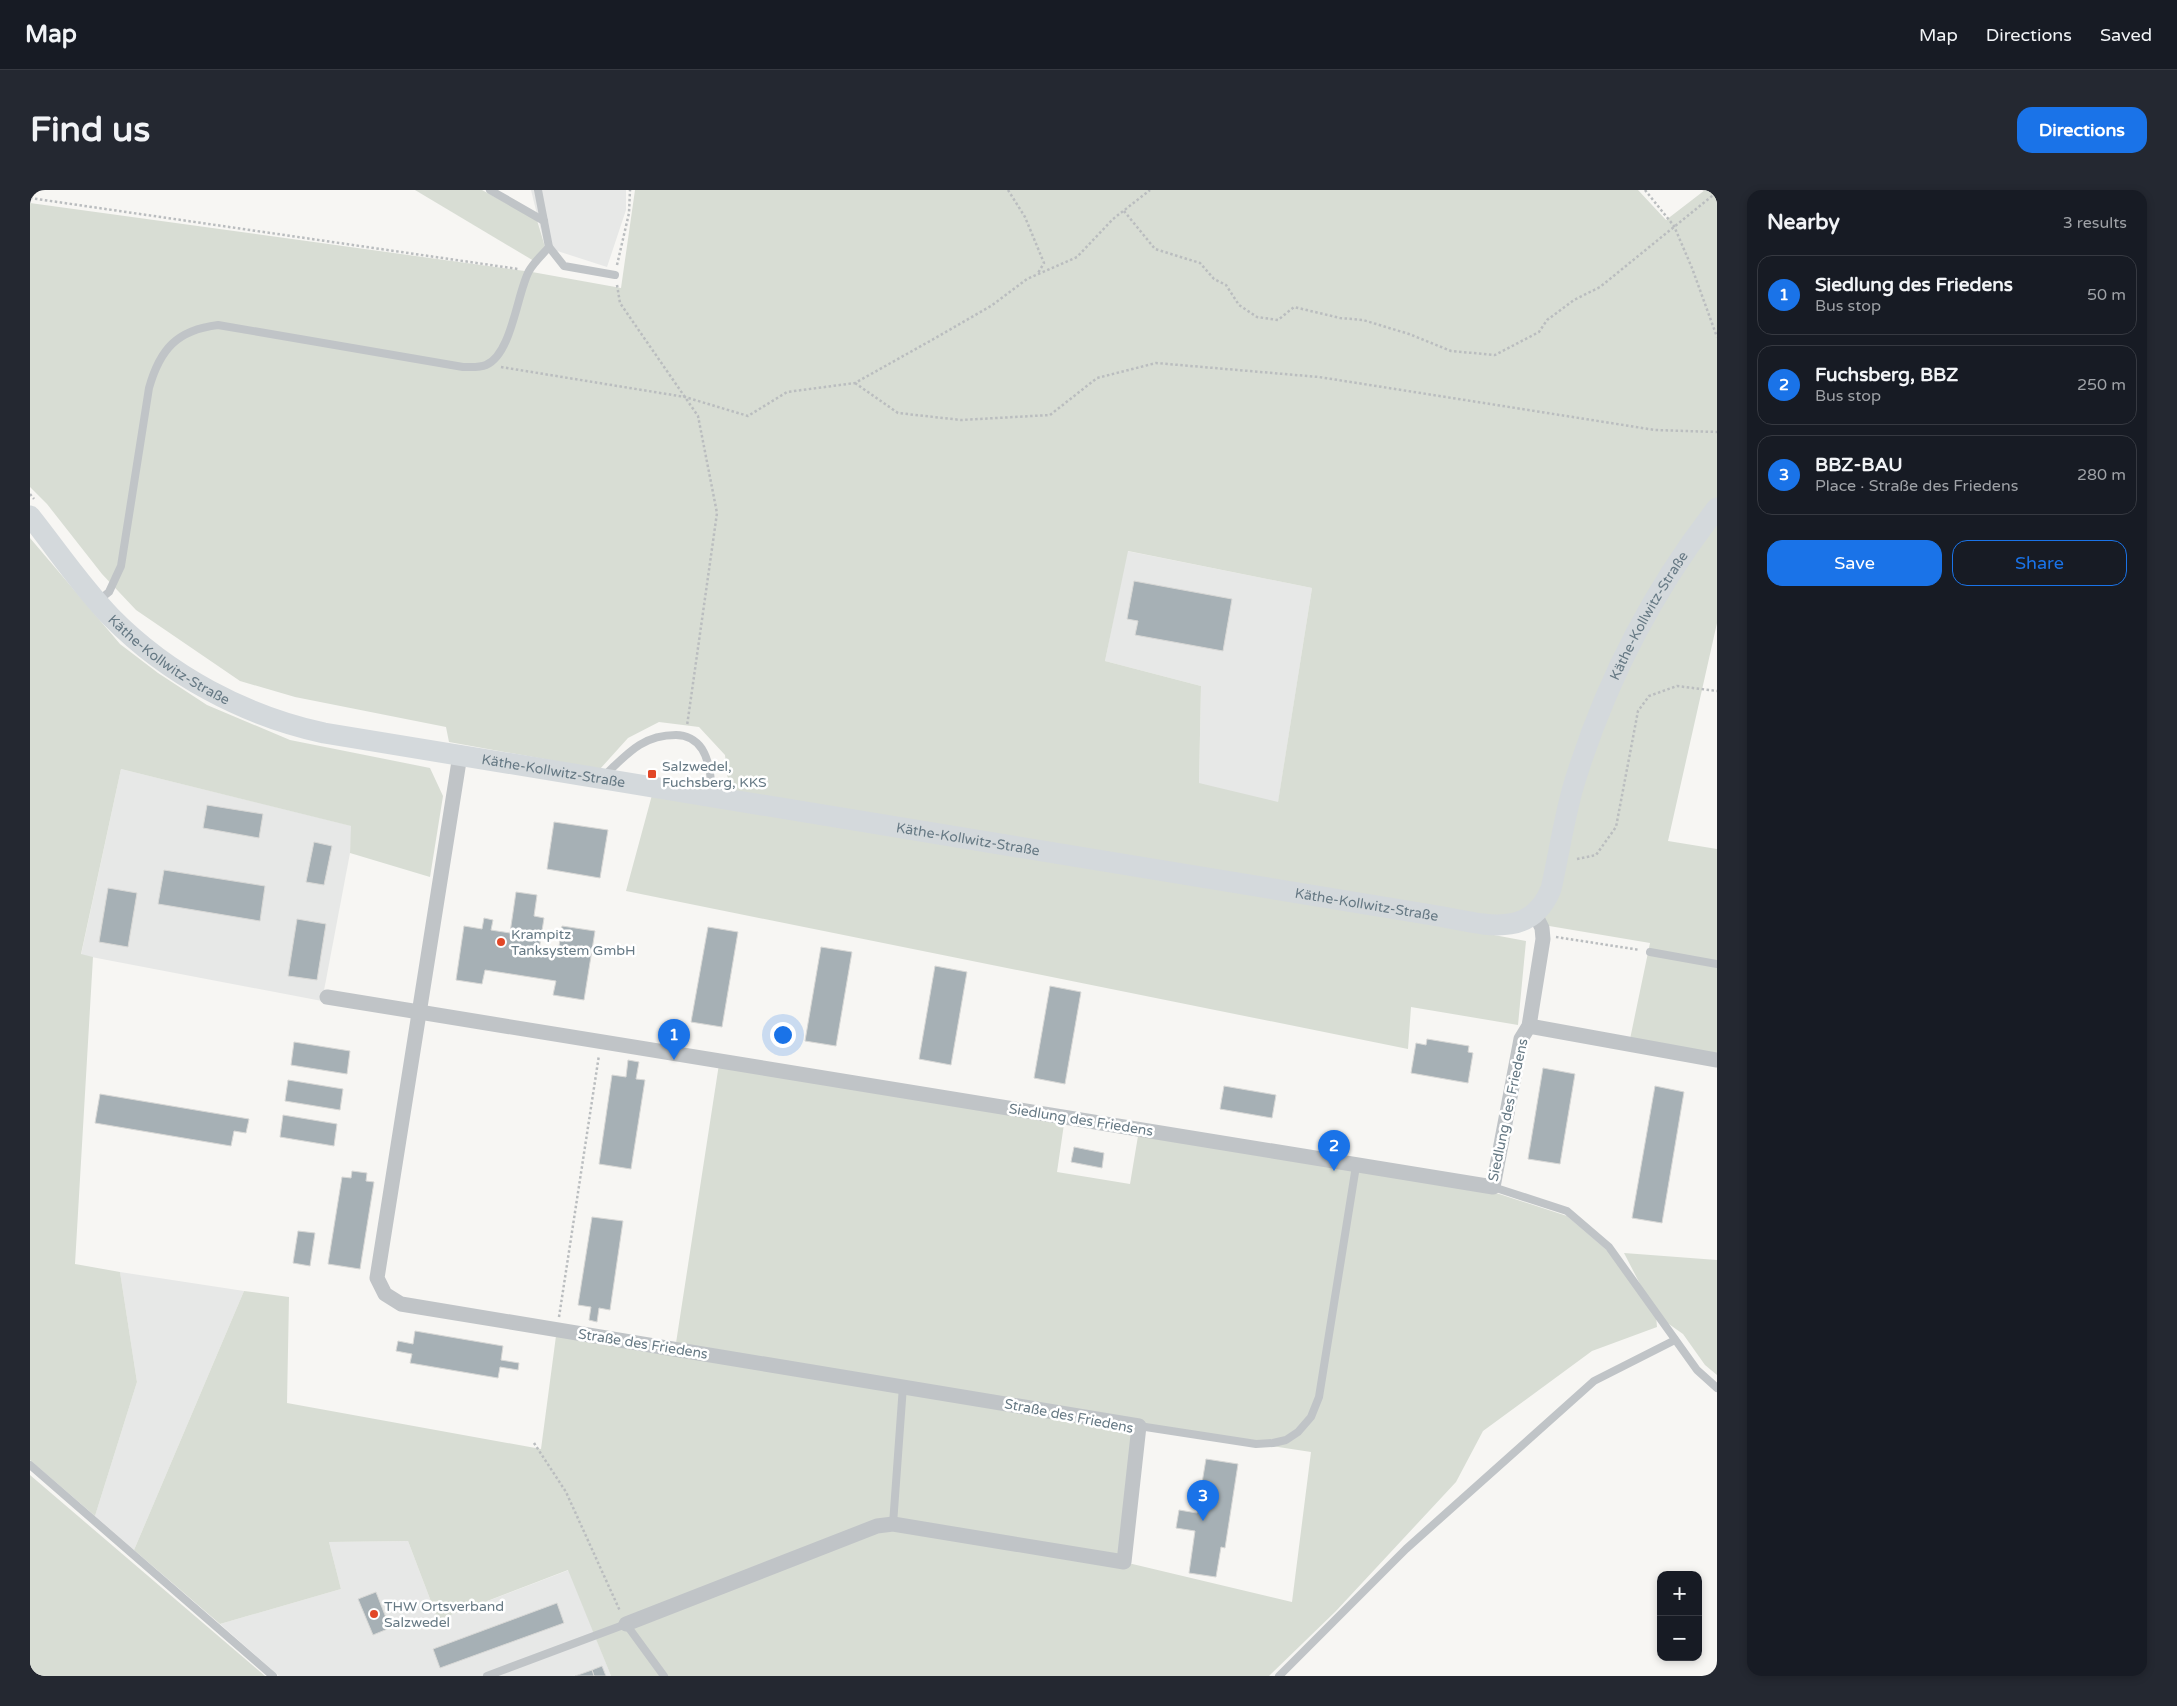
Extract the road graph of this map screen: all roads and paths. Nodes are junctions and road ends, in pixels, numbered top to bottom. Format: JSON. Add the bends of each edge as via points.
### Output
{"nodes":[{"id":1,"x":490,"y":190,"type":"edge"},
{"id":2,"x":538,"y":190,"type":"edge"},
{"id":3,"x":630,"y":190,"type":"edge"},
{"id":4,"x":1008,"y":190,"type":"edge"},
{"id":5,"x":1150,"y":190,"type":"edge"},
{"id":6,"x":1644,"y":190,"type":"edge"},
{"id":7,"x":1717,"y":192,"type":"edge"},
{"id":8,"x":30,"y":198,"type":"edge"},
{"id":9,"x":1124,"y":211,"type":"junction"},
{"id":10,"x":544,"y":221,"type":"junction"},
{"id":11,"x":1674,"y":226,"type":"junction"},
{"id":12,"x":550,"y":247,"type":"junction"},
{"id":13,"x":530,"y":271,"type":"junction"},
{"id":14,"x":615,"y":275,"type":"junction"},
{"id":15,"x":1037,"y":275,"type":"junction"},
{"id":16,"x":1717,"y":337,"type":"edge"},
{"id":17,"x":487,"y":365,"type":"junction"},
{"id":18,"x":855,"y":383,"type":"junction"},
{"id":19,"x":685,"y":397,"type":"junction"},
{"id":20,"x":1717,"y":432,"type":"edge"},
{"id":21,"x":30,"y":494,"type":"edge"},
{"id":22,"x":33,"y":508,"type":"edge"},
{"id":23,"x":1717,"y":508,"type":"edge"},
{"id":24,"x":97,"y":602,"type":"junction"},
{"id":25,"x":1717,"y":691,"type":"edge"},
{"id":26,"x":686,"y":735,"type":"junction"},
{"id":27,"x":460,"y":755,"type":"junction"},
{"id":28,"x":602,"y":778,"type":"junction"},
{"id":29,"x":713,"y":796,"type":"junction"},
{"id":30,"x":1558,"y":856,"type":"junction"},
{"id":31,"x":1535,"y":914,"type":"junction"},
{"id":32,"x":1543,"y":935,"type":"junction"},
{"id":33,"x":1650,"y":952,"type":"joint"},
{"id":34,"x":1717,"y":964,"type":"edge"},
{"id":35,"x":327,"y":997,"type":"dead end"},
{"id":36,"x":418,"y":1010,"type":"junction"},
{"id":37,"x":1529,"y":1026,"type":"junction"},
{"id":38,"x":602,"y":1041,"type":"junction"},
{"id":39,"x":1717,"y":1060,"type":"edge"},
{"id":40,"x":1356,"y":1166,"type":"junction"},
{"id":41,"x":1493,"y":1187,"type":"junction"},
{"id":42,"x":557,"y":1330,"type":"junction"},
{"id":43,"x":1674,"y":1340,"type":"junction"},
{"id":44,"x":903,"y":1386,"type":"junction"},
{"id":45,"x":1717,"y":1388,"type":"edge"},
{"id":46,"x":1139,"y":1426,"type":"junction"},
{"id":47,"x":534,"y":1443,"type":"dead end"},
{"id":48,"x":30,"y":1465,"type":"edge"},
{"id":49,"x":893,"y":1524,"type":"junction"},
{"id":50,"x":626,"y":1624,"type":"junction"},
{"id":51,"x":273,"y":1676,"type":"edge"},
{"id":52,"x":487,"y":1676,"type":"edge"},
{"id":53,"x":664,"y":1676,"type":"edge"},
{"id":54,"x":1279,"y":1676,"type":"edge"}],
"edges":[{"from":1,"to":10,"type":"lane"},
{"from":2,"to":10,"type":"lane"},
{"from":3,"to":14,"type":"path","via":[[629,213]]},
{"from":4,"to":15,"type":"path","via":[[1025,217],[1044,263]]},
{"from":5,"to":9,"type":"path"},
{"from":6,"to":11,"type":"path"},
{"from":7,"to":11,"type":"path"},
{"from":8,"to":13,"type":"path"},
{"from":9,"to":11,"type":"path","via":[[1155,249],[1200,263],[1226,285],[1239,305],[1257,317],[1278,320],[1294,307],[1363,320],[1450,351],[1495,355],[1539,332],[1547,320],[1600,286]]},
{"from":9,"to":15,"type":"path","via":[[1077,257]]},
{"from":10,"to":12,"type":"lane"},
{"from":11,"to":16,"type":"path"},
{"from":12,"to":13,"type":"lane"},
{"from":12,"to":14,"type":"lane","via":[[564,266]]},
{"from":13,"to":17,"type":"lane","via":[[508,337]]},
{"from":14,"to":19,"type":"path","via":[[620,303]]},
{"from":15,"to":18,"type":"path","via":[[991,306]]},
{"from":17,"to":19,"type":"path"},
{"from":17,"to":24,"type":"lane","via":[[463,367],[218,325],[198,328],[179,337],[154,369],[121,566],[109,592]]},
{"from":18,"to":19,"type":"path","via":[[787,392],[748,416]]},
{"from":18,"to":20,"type":"path","via":[[898,413],[961,420],[1050,415],[1097,378],[1156,363],[1319,377],[1655,430]]},
{"from":19,"to":26,"type":"path","via":[[698,416],[718,513]]},
{"from":21,"to":22,"type":"path"},
{"from":22,"to":24,"type":"main road","name":"Käthe-Kollwitz-Straße"},
{"from":23,"to":30,"type":"main road","name":"Käthe-Kollwitz-Straße","via":[[1663,584],[1607,692],[1574,786]]},
{"from":24,"to":27,"type":"main road","name":"Käthe-Kollwitz-Straße","via":[[129,634],[166,663],[248,709],[315,731]]},
{"from":25,"to":30,"type":"path","via":[[1678,686],[1649,696],[1638,711],[1616,827],[1596,855],[1573,859]]},
{"from":26,"to":28,"type":"lane","via":[[659,735],[630,751]]},
{"from":26,"to":29,"type":"lane","via":[[702,748],[709,767]]},
{"from":27,"to":28,"type":"main road","name":"Käthe-Kollwitz-Straße"},
{"from":27,"to":36,"type":"street"},
{"from":28,"to":29,"type":"main road","name":"Käthe-Kollwitz-Straße"},
{"from":29,"to":31,"type":"main road","name":"Käthe-Kollwitz-Straße","via":[[1432,915],[1507,925],[1518,924]]},
{"from":30,"to":31,"type":"main road","name":"Käthe-Kollwitz-Straße","via":[[1551,889]]},
{"from":31,"to":32,"type":"street","name":"Siedlung des Friedens","via":[[1540,920]]},
{"from":32,"to":33,"type":"path"},
{"from":32,"to":37,"type":"street","name":"Siedlung des Friedens"},
{"from":33,"to":34,"type":"lane"},
{"from":35,"to":36,"type":"street","name":"Siedlung des Friedens"},
{"from":36,"to":38,"type":"street","name":"Siedlung des Friedens"},
{"from":36,"to":42,"type":"street","name":"Straße des Friedens","via":[[377,1278],[385,1294],[401,1304]]},
{"from":37,"to":39,"type":"street","name":"Siedlung des Friedens"},
{"from":37,"to":41,"type":"street","name":"Siedlung des Friedens","via":[[1521,1039]]},
{"from":38,"to":40,"type":"street","name":"Siedlung des Friedens"},
{"from":38,"to":42,"type":"path"},
{"from":40,"to":41,"type":"street","name":"Siedlung des Friedens"},
{"from":40,"to":46,"type":"lane","via":[[1319,1397],[1311,1417],[1298,1432],[1273,1444]]},
{"from":41,"to":43,"type":"lane","via":[[1567,1211],[1609,1247]]},
{"from":42,"to":44,"type":"street","name":"Straße des Friedens"},
{"from":43,"to":45,"type":"lane","via":[[1697,1370]]},
{"from":43,"to":54,"type":"lane","via":[[1594,1381],[1406,1549]]},
{"from":44,"to":46,"type":"street","name":"Straße des Friedens"},
{"from":44,"to":49,"type":"lane"},
{"from":46,"to":49,"type":"street","name":"Straße des Friedens","via":[[1124,1562]]},
{"from":47,"to":50,"type":"path","via":[[566,1492]]},
{"from":48,"to":51,"type":"lane"},
{"from":49,"to":50,"type":"street","name":"Straße des Friedens","via":[[877,1526]]},
{"from":50,"to":52,"type":"lane"},
{"from":50,"to":53,"type":"lane"}]}
